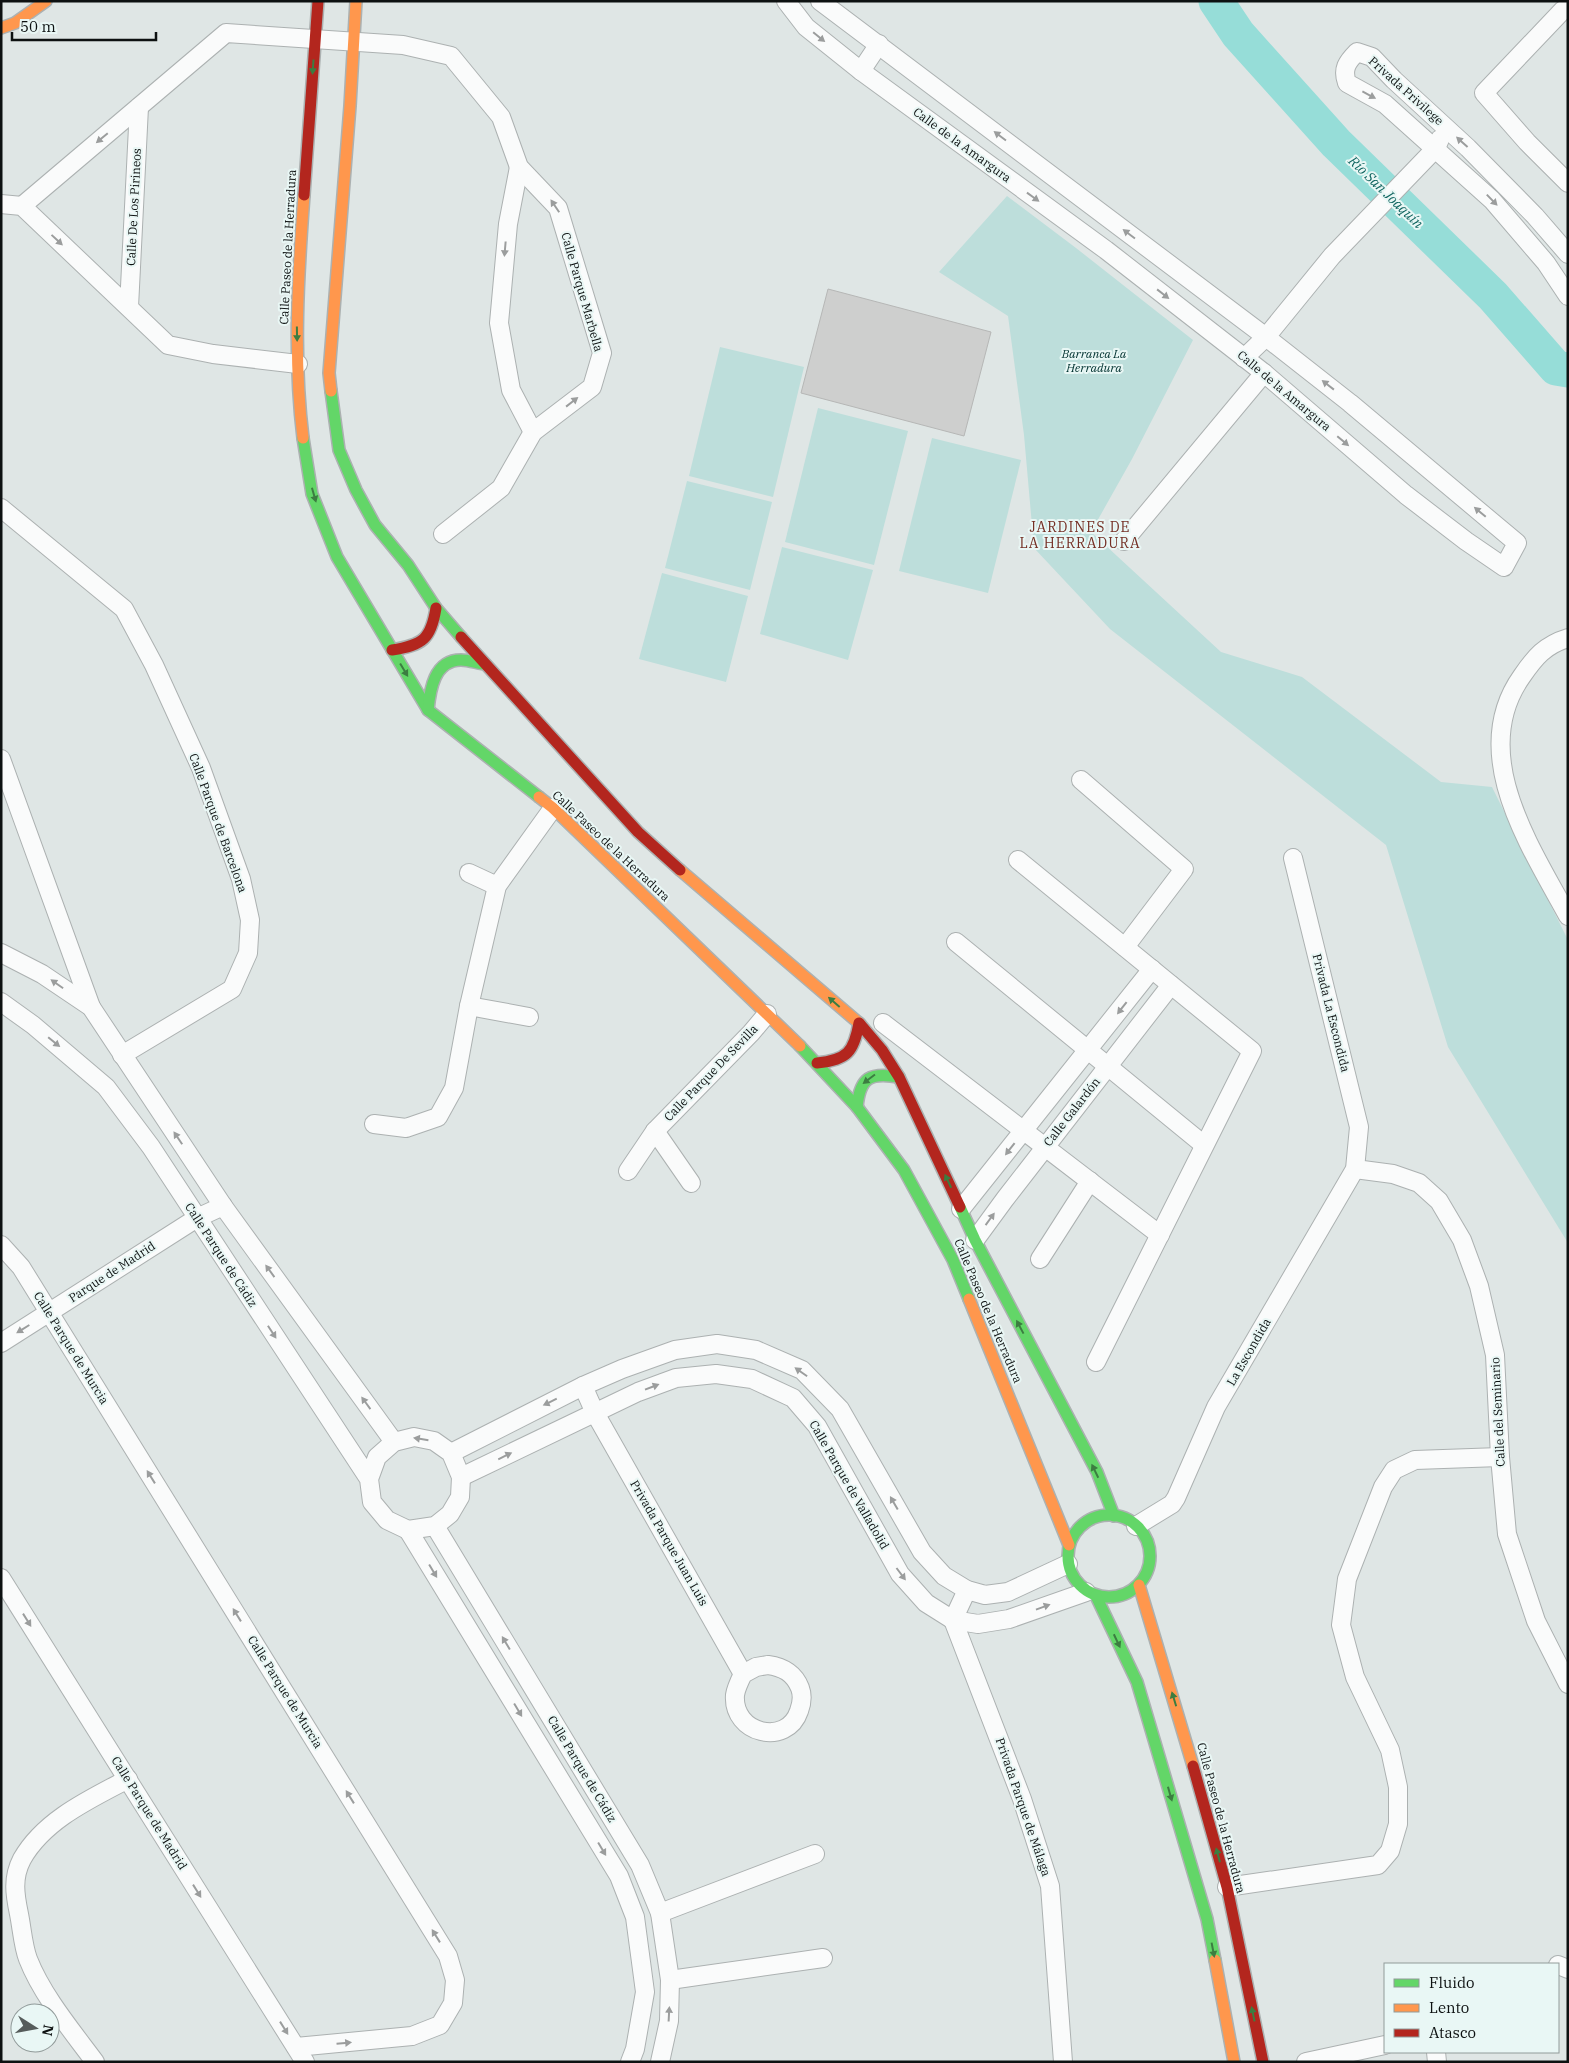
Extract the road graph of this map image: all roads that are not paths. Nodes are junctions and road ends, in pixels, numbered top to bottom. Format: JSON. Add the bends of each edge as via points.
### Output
{"nodes":[{"id":1,"x":46,"y":1,"type":"edge"},
{"id":2,"x":318,"y":1,"type":"edge"},
{"id":3,"x":356,"y":1,"type":"edge"},
{"id":4,"x":786,"y":1,"type":"edge"},
{"id":5,"x":820,"y":1,"type":"edge"},
{"id":6,"x":1568,"y":9,"type":"edge"},
{"id":7,"x":1,"y":28,"type":"edge"},
{"id":8,"x":315,"y":39,"type":"junction"},
{"id":9,"x":354,"y":40,"type":"junction"},
{"id":10,"x":878,"y":44,"type":"junction"},
{"id":11,"x":861,"y":71,"type":"junction"},
{"id":12,"x":139,"y":107,"type":"junction"},
{"id":13,"x":1446,"y":127,"type":"junction"},
{"id":14,"x":1436,"y":148,"type":"junction"},
{"id":15,"x":519,"y":167,"type":"junction"},
{"id":16,"x":1568,"y":183,"type":"edge"},
{"id":17,"x":1,"y":204,"type":"edge"},
{"id":18,"x":22,"y":206,"type":"junction"},
{"id":19,"x":1565,"y":246,"type":"edge"},
{"id":20,"x":1568,"y":296,"type":"edge"},
{"id":21,"x":129,"y":307,"type":"junction"},
{"id":22,"x":1266,"y":337,"type":"junction"},
{"id":23,"x":1244,"y":358,"type":"junction"},
{"id":24,"x":298,"y":364,"type":"junction"},
{"id":25,"x":1264,"y":373,"type":"junction"},
{"id":26,"x":533,"y":432,"type":"junction"},
{"id":27,"x":1,"y":508,"type":"edge"},
{"id":28,"x":443,"y":534,"type":"dead end"},
{"id":29,"x":1124,"y":541,"type":"dead end"},
{"id":30,"x":436,"y":608,"type":"junction"},
{"id":31,"x":1568,"y":638,"type":"edge"},
{"id":32,"x":392,"y":650,"type":"junction"},
{"id":33,"x":484,"y":664,"type":"junction"},
{"id":34,"x":428,"y":710,"type":"junction"},
{"id":35,"x":2,"y":764,"type":"edge"},
{"id":36,"x":1081,"y":780,"type":"dead end"},
{"id":37,"x":553,"y":808,"type":"junction"},
{"id":38,"x":1293,"y":858,"type":"dead end"},
{"id":39,"x":1018,"y":860,"type":"dead end"},
{"id":40,"x":469,"y":873,"type":"dead end"},
{"id":41,"x":497,"y":886,"type":"junction"},
{"id":42,"x":1568,"y":916,"type":"edge"},
{"id":43,"x":956,"y":942,"type":"dead end"},
{"id":44,"x":1125,"y":947,"type":"junction"},
{"id":45,"x":1,"y":953,"type":"edge"},
{"id":46,"x":1152,"y":969,"type":"junction"},
{"id":47,"x":1171,"y":985,"type":"junction"},
{"id":48,"x":1,"y":1002,"type":"edge"},
{"id":49,"x":469,"y":1006,"type":"junction"},
{"id":50,"x":91,"y":1008,"type":"junction"},
{"id":51,"x":767,"y":1014,"type":"junction"},
{"id":52,"x":529,"y":1017,"type":"dead end"},
{"id":53,"x":859,"y":1023,"type":"junction"},
{"id":54,"x":883,"y":1023,"type":"dead end"},
{"id":55,"x":1088,"y":1050,"type":"junction"},
{"id":56,"x":122,"y":1055,"type":"junction"},
{"id":57,"x":817,"y":1063,"type":"junction"},
{"id":58,"x":1108,"y":1067,"type":"junction"},
{"id":59,"x":899,"y":1076,"type":"junction"},
{"id":60,"x":857,"y":1107,"type":"junction"},
{"id":61,"x":374,"y":1124,"type":"dead end"},
{"id":62,"x":655,"y":1131,"type":"junction"},
{"id":63,"x":1024,"y":1131,"type":"junction"},
{"id":64,"x":1204,"y":1145,"type":"junction"},
{"id":65,"x":1045,"y":1147,"type":"junction"},
{"id":66,"x":1355,"y":1169,"type":"junction"},
{"id":67,"x":628,"y":1171,"type":"dead end"},
{"id":68,"x":1090,"y":1181,"type":"junction"},
{"id":69,"x":691,"y":1183,"type":"dead end"},
{"id":70,"x":223,"y":1206,"type":"junction"},
{"id":71,"x":961,"y":1209,"type":"junction"},
{"id":72,"x":197,"y":1218,"type":"junction"},
{"id":73,"x":1160,"y":1235,"type":"junction"},
{"id":74,"x":975,"y":1240,"type":"junction"},
{"id":75,"x":1,"y":1245,"type":"edge"},
{"id":76,"x":1040,"y":1259,"type":"dead end"},
{"id":77,"x":49,"y":1312,"type":"junction"},
{"id":78,"x":1,"y":1343,"type":"edge"},
{"id":79,"x":1096,"y":1362,"type":"dead end"},
{"id":80,"x":583,"y":1386,"type":"junction"},
{"id":81,"x":595,"y":1413,"type":"junction"},
{"id":82,"x":394,"y":1442,"type":"junction"},
{"id":83,"x":450,"y":1453,"type":"junction"},
{"id":84,"x":1500,"y":1456,"type":"junction"},
{"id":85,"x":461,"y":1477,"type":"junction"},
{"id":86,"x":369,"y":1479,"type":"junction"},
{"id":87,"x":1114,"y":1516,"type":"junction"},
{"id":88,"x":435,"y":1526,"type":"junction"},
{"id":89,"x":1136,"y":1526,"type":"junction"},
{"id":90,"x":408,"y":1530,"type":"junction"},
{"id":91,"x":1069,"y":1545,"type":"junction"},
{"id":92,"x":1068,"y":1564,"type":"junction"},
{"id":93,"x":1,"y":1578,"type":"edge"},
{"id":94,"x":1139,"y":1585,"type":"junction"},
{"id":95,"x":967,"y":1590,"type":"junction"},
{"id":96,"x":1091,"y":1594,"type":"junction"},
{"id":97,"x":953,"y":1620,"type":"junction"},
{"id":98,"x":743,"y":1674,"type":"dead end"},
{"id":99,"x":1568,"y":1684,"type":"edge"},
{"id":100,"x":128,"y":1780,"type":"junction"},
{"id":101,"x":815,"y":1854,"type":"dead end"},
{"id":102,"x":1227,"y":1887,"type":"junction"},
{"id":103,"x":660,"y":1913,"type":"junction"},
{"id":104,"x":823,"y":1958,"type":"dead end"},
{"id":105,"x":670,"y":1980,"type":"junction"},
{"id":106,"x":1384,"y":2045,"type":"edge"},
{"id":107,"x":300,"y":2054,"type":"edge"},
{"id":108,"x":661,"y":2061,"type":"edge"},
{"id":109,"x":95,"y":2062,"type":"edge"},
{"id":110,"x":630,"y":2062,"type":"edge"},
{"id":111,"x":1063,"y":2062,"type":"edge"},
{"id":112,"x":1234,"y":2062,"type":"edge"},
{"id":113,"x":1263,"y":2062,"type":"edge"},
{"id":114,"x":1306,"y":2062,"type":"edge"}],
"edges":[{"from":1,"to":7,"type":"main road","via":[[16,23]]},
{"from":2,"to":8,"type":"main road","name":"Calle Paseo de la Herradura"},
{"from":3,"to":9,"type":"main road","name":"Calle Paseo de la Herradura"},
{"from":4,"to":11,"type":"street","name":"Calle de la Amargura","one_way":true,"via":[[806,27]]},
{"from":5,"to":10,"type":"street","name":"Calle de la Amargura"},
{"from":6,"to":16,"type":"street","via":[[1563,10],[1484,93]]},
{"from":8,"to":9,"type":"street"},
{"from":8,"to":12,"type":"street","via":[[226,33]]},
{"from":8,"to":24,"type":"main road","name":"Calle Paseo de la Herradura","one_way":true,"via":[[297,296]]},
{"from":9,"to":15,"type":"street","name":"Calle Parque Marbella","via":[[403,45],[450,56],[501,117]]},
{"from":9,"to":30,"type":"main road","name":"Calle Paseo de la Herradura","via":[[329,373],[333,416],[339,450],[356,490],[375,525]]},
{"from":10,"to":11,"type":"street"},
{"from":22,"to":10,"type":"street","name":"Calle de la Amargura","one_way":true},
{"from":11,"to":23,"type":"street","name":"Calle de la Amargura","one_way":true,"via":[[1106,250]]},
{"from":12,"to":18,"type":"street","one_way":true},
{"from":12,"to":21,"type":"street","name":"Calle De Los Pirineos"},
{"from":13,"to":14,"type":"street"},
{"from":13,"to":14,"type":"street","name":"Privada Privilege","one_way":true,"via":[[1372,57],[1357,52],[1348,61],[1344,73],[1347,83],[1385,104]]},
{"from":19,"to":13,"type":"street","name":"Privada Privilege","one_way":true},
{"from":14,"to":20,"type":"street","name":"Privada Privilege","one_way":true,"via":[[1492,200],[1546,263]]},
{"from":14,"to":22,"type":"street","via":[[1332,256]]},
{"from":15,"to":26,"type":"street","one_way":true,"via":[[508,224],[499,324],[512,390]]},
{"from":26,"to":15,"type":"street","name":"Calle Parque Marbella","one_way":true,"via":[[592,387],[602,353],[558,208]]},
{"from":17,"to":18,"type":"street"},
{"from":18,"to":21,"type":"street","one_way":true},
{"from":21,"to":24,"type":"street","via":[[168,345]]},
{"from":22,"to":23,"type":"street"},
{"from":25,"to":22,"type":"street","name":"Calle de la Amargura","one_way":true,"via":[[1406,494],[1466,542],[1504,567],[1517,543]]},
{"from":23,"to":25,"type":"street","name":"Calle de la Amargura"},
{"from":24,"to":32,"type":"main road","name":"Calle Paseo de la Herradura","one_way":true,"via":[[303,436],[312,494],[337,557]]},
{"from":25,"to":29,"type":"street"},
{"from":26,"to":28,"type":"street","name":"Calle Parque Marbella","via":[[501,488]]},
{"from":27,"to":56,"type":"street","name":"Calle Parque de Barcelona","via":[[124,609],[201,768],[241,879],[250,920],[248,953],[232,989]]},
{"from":30,"to":32,"type":"main road","via":[[430,635],[407,648]]},
{"from":30,"to":33,"type":"main road","name":"Calle Paseo de la Herradura"},
{"from":31,"to":42,"type":"street","via":[[1553,642],[1532,661],[1513,688],[1500,724],[1501,766],[1519,825]]},
{"from":32,"to":34,"type":"main road","name":"Calle Paseo de la Herradura","one_way":true},
{"from":33,"to":34,"type":"main road","via":[[460,660],[448,662],[433,681]]},
{"from":53,"to":33,"type":"main road","name":"Calle Paseo de la Herradura","one_way":true,"via":[[638,832]]},
{"from":34,"to":37,"type":"main road","name":"Calle Paseo de la Herradura"},
{"from":35,"to":50,"type":"street"},
{"from":36,"to":44,"type":"street","via":[[1184,869]]},
{"from":37,"to":41,"type":"street"},
{"from":37,"to":51,"type":"main road","name":"Calle Paseo de la Herradura"},
{"from":38,"to":66,"type":"street","name":"Privada La Escondida","via":[[1359,1127]]},
{"from":39,"to":44,"type":"street"},
{"from":40,"to":41,"type":"street"},
{"from":41,"to":49,"type":"street"},
{"from":43,"to":55,"type":"street"},
{"from":44,"to":46,"type":"street"},
{"from":50,"to":45,"type":"street","one_way":true,"via":[[42,974]]},
{"from":46,"to":47,"type":"street"},
{"from":46,"to":55,"type":"street","name":"Calle Galardón","one_way":true},
{"from":47,"to":58,"type":"street","name":"Calle Galardón"},
{"from":47,"to":64,"type":"street","via":[[1252,1051]]},
{"from":48,"to":72,"type":"street","name":"Calle Parque de Cádiz","one_way":true,"via":[[106,1087],[151,1147]]},
{"from":49,"to":52,"type":"street"},
{"from":49,"to":61,"type":"street","via":[[454,1088],[438,1117],[406,1128]]},
{"from":50,"to":56,"type":"street"},
{"from":51,"to":57,"type":"main road","name":"Calle Paseo de la Herradura"},
{"from":51,"to":62,"type":"street","name":"Calle Parque De Sevilla"},
{"from":53,"to":57,"type":"main road","via":[[857,1040],[851,1052],[842,1059]]},
{"from":53,"to":59,"type":"main road","name":"Calle Paseo de la Herradura"},
{"from":54,"to":63,"type":"street"},
{"from":55,"to":58,"type":"street"},
{"from":55,"to":63,"type":"street","name":"Calle Galardón"},
{"from":70,"to":56,"type":"street","one_way":true},
{"from":57,"to":60,"type":"main road","name":"Calle Paseo de la Herradura"},
{"from":58,"to":64,"type":"street"},
{"from":58,"to":65,"type":"street","name":"Calle Galardón"},
{"from":59,"to":60,"type":"main road","one_way":true,"via":[[874,1074],[863,1082],[858,1092]]},
{"from":71,"to":59,"type":"main road","name":"Calle Paseo de la Herradura","one_way":true},
{"from":60,"to":91,"type":"main road","name":"Calle Paseo de la Herradura","via":[[904,1170],[953,1260]]},
{"from":62,"to":67,"type":"street","name":"Calle Parque De Sevilla"},
{"from":62,"to":69,"type":"street","name":"Calle Parque De Sevilla"},
{"from":63,"to":65,"type":"street"},
{"from":63,"to":71,"type":"street","name":"Calle Galardón","one_way":true},
{"from":64,"to":73,"type":"street"},
{"from":65,"to":68,"type":"street"},
{"from":74,"to":65,"type":"street","name":"Calle Galardón","one_way":true},
{"from":66,"to":84,"type":"street","name":"Calle del Seminario","via":[[1393,1174],[1419,1183],[1439,1201],[1462,1240],[1479,1286],[1495,1355]]},
{"from":66,"to":89,"type":"street","name":"La Escondida","via":[[1216,1407],[1176,1498],[1172,1504]]},
{"from":68,"to":73,"type":"street"},
{"from":68,"to":76,"type":"street"},
{"from":70,"to":72,"type":"street","name":"Parque de Madrid"},
{"from":82,"to":70,"type":"street","one_way":true},
{"from":71,"to":74,"type":"main road","name":"Calle Paseo de la Herradura"},
{"from":72,"to":77,"type":"street","name":"Parque de Madrid"},
{"from":72,"to":86,"type":"street","name":"Calle Parque de Cádiz","one_way":true},
{"from":73,"to":79,"type":"street"},
{"from":87,"to":74,"type":"main road","name":"Calle Paseo de la Herradura","one_way":true,"via":[[1096,1472]]},
{"from":75,"to":77,"type":"street","name":"Calle Parque de Murcia","via":[[21,1267]]},
{"from":77,"to":78,"type":"street","name":"Parque de Madrid","one_way":true},
{"from":107,"to":77,"type":"street","name":"Calle Parque de Murcia","one_way":true,"via":[[412,2036],[440,2025],[453,2003],[455,1980],[448,1956]]},
{"from":80,"to":81,"type":"street","name":"Privada Parque Juan Luis"},
{"from":80,"to":83,"type":"street","one_way":true},
{"from":95,"to":80,"type":"street","one_way":true,"via":[[944,1576],[922,1552],[840,1410],[802,1370],[756,1350],[717,1344],[675,1350]]},
{"from":85,"to":81,"type":"street","name":"Calle Parque de Valladolid","one_way":true},
{"from":81,"to":97,"type":"street","name":"Calle Parque de Valladolid","one_way":true,"via":[[676,1378],[716,1374],[752,1379],[793,1398],[817,1426],[900,1574],[926,1603]]},
{"from":81,"to":98,"type":"street","name":"Privada Parque Juan Luis"},
{"from":83,"to":82,"type":"street","one_way":true,"via":[[434,1441],[414,1437]]},
{"from":82,"to":86,"type":"street","via":[[377,1457]]},
{"from":83,"to":85,"type":"street"},
{"from":84,"to":99,"type":"street","name":"Calle del Seminario","via":[[1507,1534],[1536,1621]]},
{"from":84,"to":102,"type":"street","via":[[1415,1460],[1394,1470],[1383,1487],[1347,1579],[1341,1625],[1355,1677],[1390,1750],[1398,1787],[1398,1824],[1390,1851],[1378,1864]]},
{"from":85,"to":88,"type":"street","via":[[460,1497],[450,1514]]},
{"from":86,"to":90,"type":"street","name":"Calle Parque de Cádiz","via":[[372,1502],[387,1520]]},
{"from":87,"to":89,"type":"main road"},
{"from":87,"to":91,"type":"main road","via":[[1095,1517],[1078,1528]]},
{"from":88,"to":90,"type":"street"},
{"from":103,"to":88,"type":"street","name":"Calle Parque de Cádiz","one_way":true,"via":[[640,1865]]},
{"from":89,"to":94,"type":"main road","via":[[1146,1539],[1150,1555],[1147,1571]]},
{"from":90,"to":110,"type":"street","name":"Calle Parque de Cádiz","one_way":true,"via":[[619,1876],[635,1918],[645,1992],[636,2049]]},
{"from":91,"to":92,"type":"main road"},
{"from":92,"to":95,"type":"street","via":[[1008,1592],[985,1595]]},
{"from":92,"to":96,"type":"main road"},
{"from":93,"to":100,"type":"street","name":"Calle Parque de Madrid","one_way":true},
{"from":94,"to":96,"type":"main road","via":[[1119,1597]]},
{"from":102,"to":94,"type":"main road","name":"Calle Paseo de la Herradura","one_way":true},
{"from":95,"to":97,"type":"street"},
{"from":97,"to":96,"type":"street","name":"Calle Parque de Valladolid","one_way":true,"via":[[978,1624],[1009,1620]]},
{"from":96,"to":112,"type":"main road","one_way":true,"via":[[1137,1682],[1207,1919]]},
{"from":97,"to":111,"type":"street","name":"Privada Parque de Málaga","via":[[1022,1799],[1050,1886]]},
{"from":100,"to":107,"type":"street","name":"Calle Parque de Madrid","one_way":true},
{"from":100,"to":109,"type":"street","via":[[63,1816],[40,1836],[22,1860],[14,1886],[28,1958],[41,1984]]},
{"from":101,"to":103,"type":"street"},
{"from":113,"to":102,"type":"main road","name":"Calle Paseo de la Herradura","one_way":true},
{"from":103,"to":105,"type":"street","name":"Calle Parque de Cádiz"},
{"from":104,"to":105,"type":"street"},
{"from":108,"to":105,"type":"street","name":"Calle Parque de Cádiz","one_way":true,"via":[[669,2021]]},
{"from":106,"to":114,"type":"street"}]}
